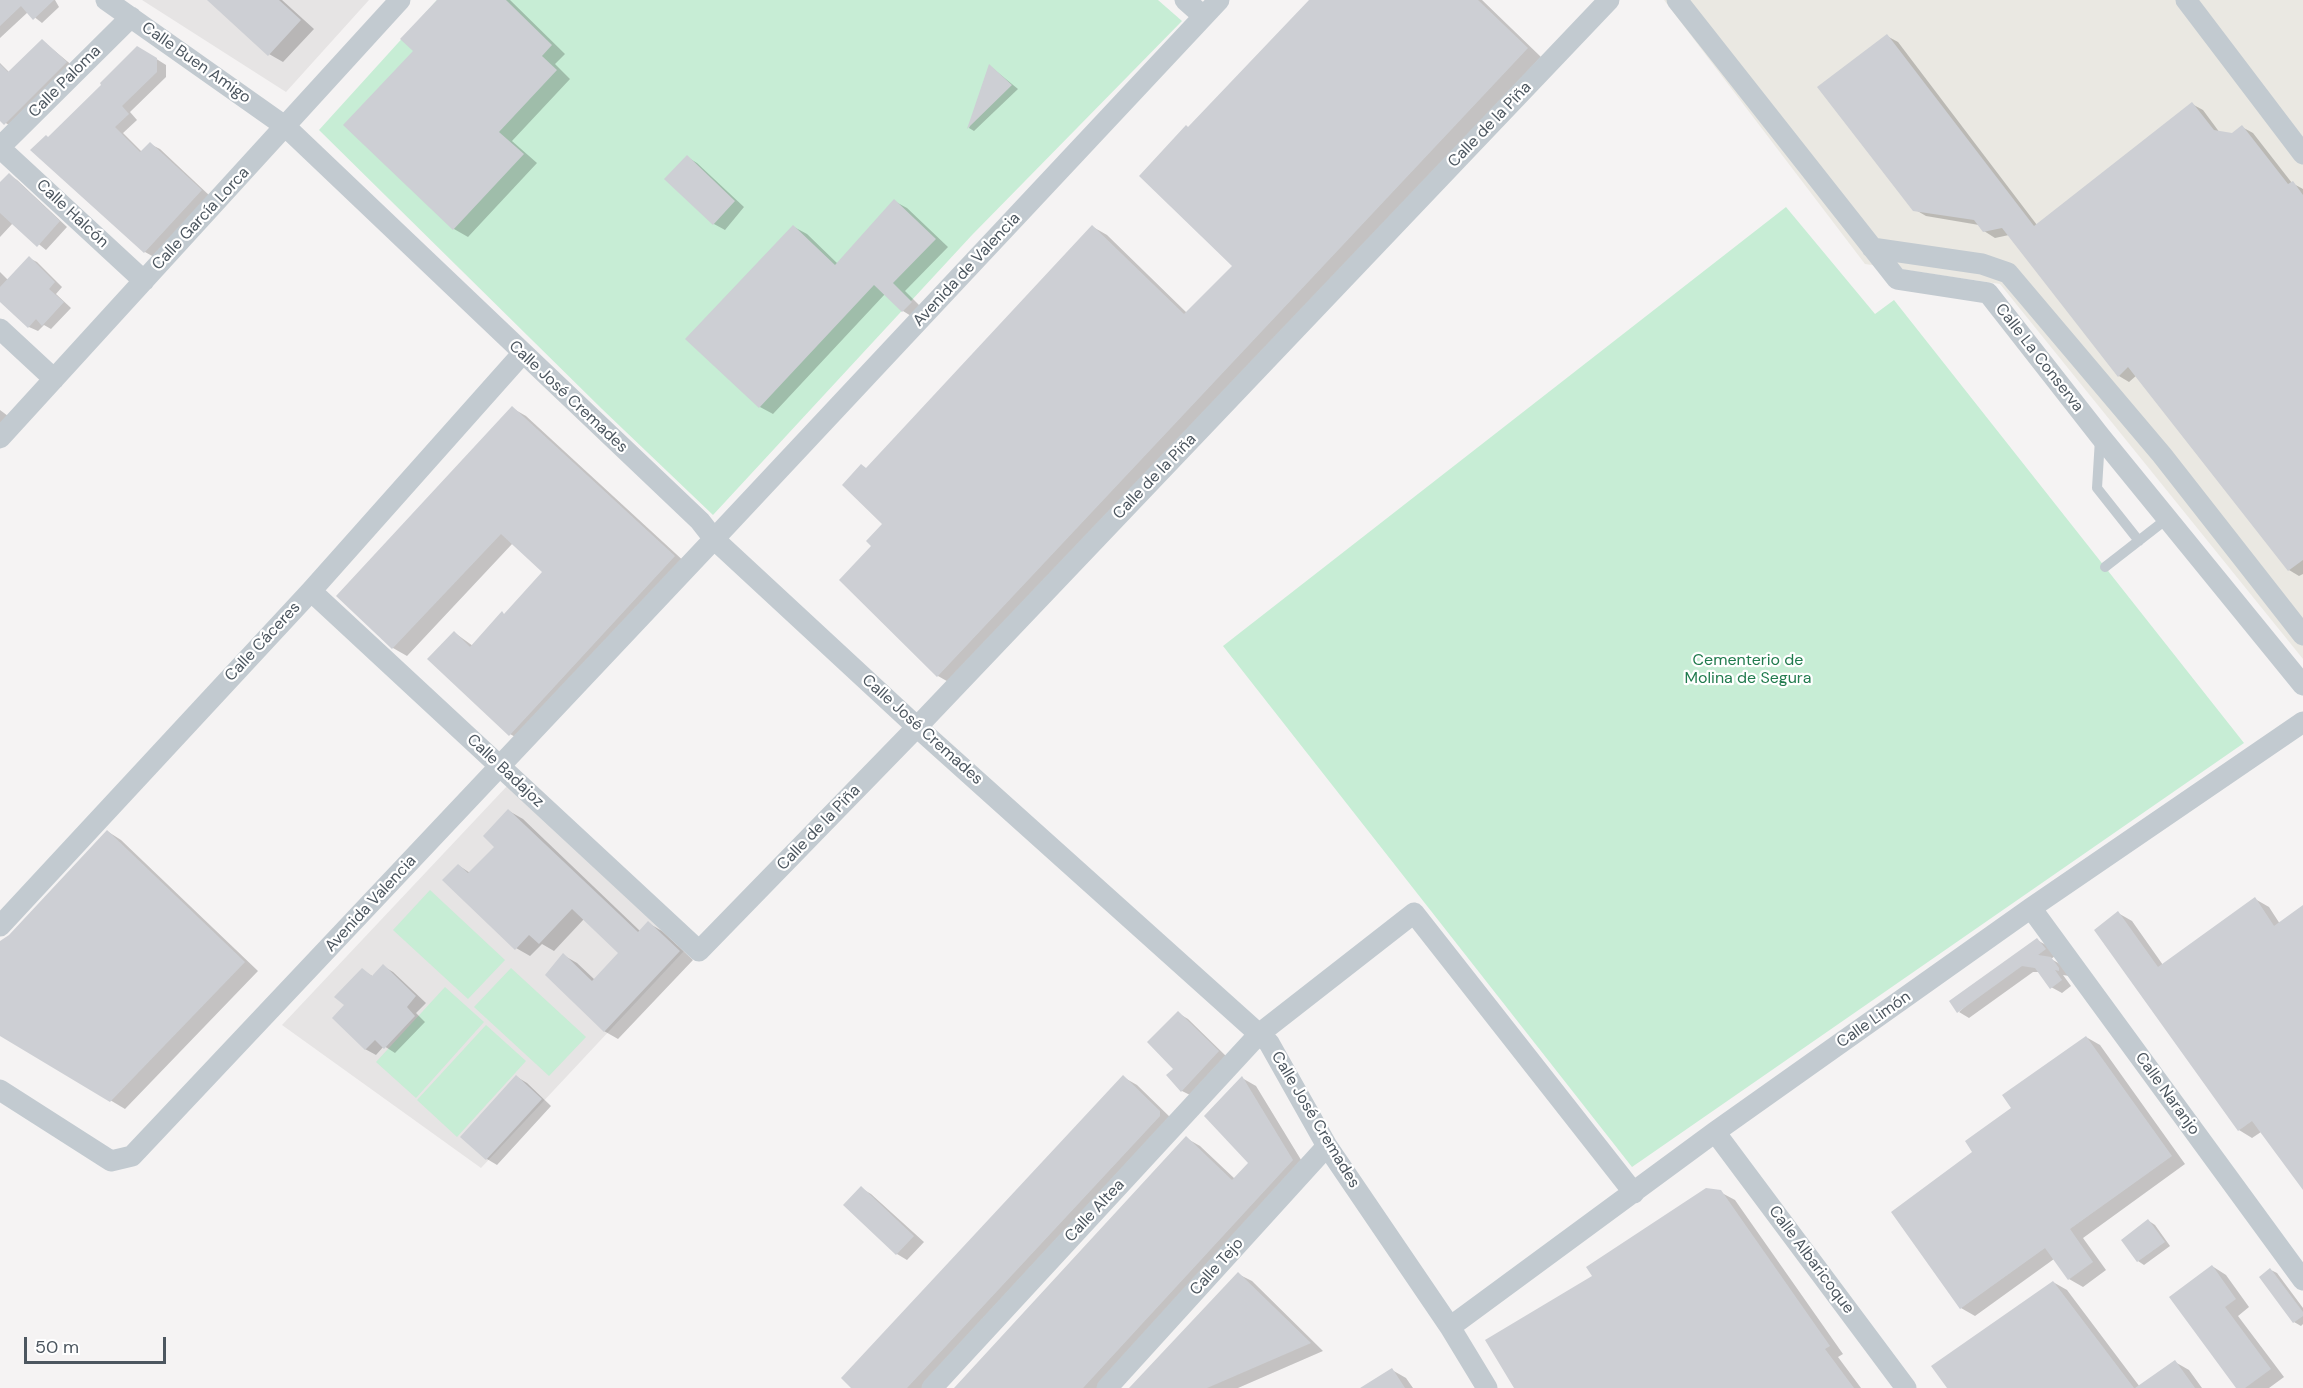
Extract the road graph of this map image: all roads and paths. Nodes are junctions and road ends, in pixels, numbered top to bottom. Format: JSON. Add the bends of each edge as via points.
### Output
{"nodes":[{"id":1,"x":106,"y":0,"type":"edge"},
{"id":2,"x":400,"y":0,"type":"edge"},
{"id":3,"x":1185,"y":0,"type":"edge"},
{"id":4,"x":1219,"y":0,"type":"edge"},
{"id":5,"x":1609,"y":0,"type":"edge"},
{"id":6,"x":1677,"y":0,"type":"edge"},
{"id":7,"x":2186,"y":0,"type":"edge"},
{"id":8,"x":1203,"y":16,"type":"junction"},
{"id":9,"x":131,"y":17,"type":"junction"},
{"id":10,"x":286,"y":127,"type":"junction"},
{"id":11,"x":0,"y":147,"type":"edge"},
{"id":12,"x":2303,"y":154,"type":"edge"},
{"id":13,"x":1872,"y":248,"type":"junction"},
{"id":14,"x":144,"y":281,"type":"junction"},
{"id":15,"x":0,"y":329,"type":"edge"},
{"id":16,"x":522,"y":354,"type":"junction"},
{"id":17,"x":54,"y":379,"type":"junction"},
{"id":18,"x":2100,"y":436,"type":"junction"},
{"id":19,"x":0,"y":438,"type":"edge"},
{"id":20,"x":2168,"y":518,"type":"junction"},
{"id":21,"x":714,"y":539,"type":"junction"},
{"id":22,"x":2139,"y":541,"type":"junction"},
{"id":23,"x":2105,"y":567,"type":"dead end"},
{"id":24,"x":311,"y":591,"type":"junction"},
{"id":25,"x":2303,"y":635,"type":"edge"},
{"id":26,"x":2303,"y":685,"type":"edge"},
{"id":27,"x":2303,"y":722,"type":"edge"},
{"id":28,"x":917,"y":727,"type":"junction"},
{"id":29,"x":501,"y":766,"type":"junction"},
{"id":30,"x":2031,"y":908,"type":"junction"},
{"id":31,"x":0,"y":926,"type":"edge"},
{"id":32,"x":699,"y":951,"type":"joint"},
{"id":33,"x":1259,"y":1034,"type":"junction"},
{"id":34,"x":0,"y":1090,"type":"edge"},
{"id":35,"x":1715,"y":1132,"type":"junction"},
{"id":36,"x":1327,"y":1146,"type":"junction"},
{"id":37,"x":1634,"y":1193,"type":"junction"},
{"id":38,"x":2303,"y":1280,"type":"edge"},
{"id":39,"x":1450,"y":1327,"type":"junction"},
{"id":40,"x":932,"y":1388,"type":"edge"},
{"id":41,"x":1107,"y":1388,"type":"edge"},
{"id":42,"x":1487,"y":1388,"type":"edge"},
{"id":43,"x":1906,"y":1388,"type":"edge"}],
"edges":[{"from":1,"to":9,"type":"street","name":"Calle Buen Amigo"},
{"from":2,"to":10,"type":"street","name":"Calle García Lorca"},
{"from":3,"to":8,"type":"street"},
{"from":4,"to":8,"type":"street","name":"Avenida de Valencia"},
{"from":5,"to":28,"type":"street","name":"Calle de la Piña"},
{"from":6,"to":13,"type":"street","name":"Calle La Conserva"},
{"from":7,"to":12,"type":"street"},
{"from":8,"to":21,"type":"street","name":"Avenida de Valencia"},
{"from":9,"to":10,"type":"street","name":"Calle Buen Amigo"},
{"from":9,"to":11,"type":"street","name":"Calle Paloma"},
{"from":10,"to":14,"type":"street","name":"Calle García Lorca"},
{"from":10,"to":16,"type":"street","name":"Calle José Cremades"},
{"from":11,"to":14,"type":"street","name":"Calle Halcón"},
{"from":13,"to":18,"type":"street","name":"Calle La Conserva","via":[[1897,279],[1988,293]]},
{"from":13,"to":25,"type":"street","via":[[1982,264],[2008,273],[2162,455]]},
{"from":14,"to":17,"type":"street","name":"Calle García Lorca"},
{"from":15,"to":17,"type":"street"},
{"from":16,"to":21,"type":"street","name":"Calle José Cremades","via":[[700,521]]},
{"from":16,"to":24,"type":"street","name":"Calle Cáceres"},
{"from":17,"to":19,"type":"street","name":"Calle García Lorca"},
{"from":18,"to":20,"type":"street","name":"Calle La Conserva"},
{"from":18,"to":22,"type":"lane","via":[[2097,488]]},
{"from":20,"to":22,"type":"lane"},
{"from":20,"to":26,"type":"street","name":"Calle La Conserva"},
{"from":21,"to":28,"type":"street","name":"Calle José Cremades"},
{"from":21,"to":29,"type":"street","name":"Avenida Valencia"},
{"from":22,"to":23,"type":"lane"},
{"from":24,"to":29,"type":"street","name":"Calle Badajoz"},
{"from":24,"to":31,"type":"street","name":"Calle Cáceres"},
{"from":27,"to":30,"type":"street","name":"Calle Limón"},
{"from":28,"to":32,"type":"street","name":"Calle de la Piña"},
{"from":28,"to":33,"type":"street","name":"Calle José Cremades"},
{"from":29,"to":32,"type":"street","name":"Calle Badajoz"},
{"from":29,"to":34,"type":"street","name":"Avenida Valencia","via":[[132,1156],[111,1161]]},
{"from":30,"to":35,"type":"street","name":"Calle Limón"},
{"from":30,"to":38,"type":"street","name":"Calle Naranjo"},
{"from":33,"to":36,"type":"street","name":"Calle José Cremades","via":[[1269,1043]]},
{"from":33,"to":37,"type":"street","name":"Calle Altea","via":[[1414,913]]},
{"from":33,"to":40,"type":"street","name":"Calle Altea"},
{"from":35,"to":37,"type":"street","name":"Calle Limón"},
{"from":35,"to":43,"type":"street","name":"Calle Albaricoque"},
{"from":36,"to":39,"type":"street","name":"Calle José Cremades"},
{"from":36,"to":41,"type":"street","name":"Calle Tejo"},
{"from":37,"to":39,"type":"street","name":"Calle Limón"},
{"from":39,"to":42,"type":"street","name":"Calle José Cremades"}]}
